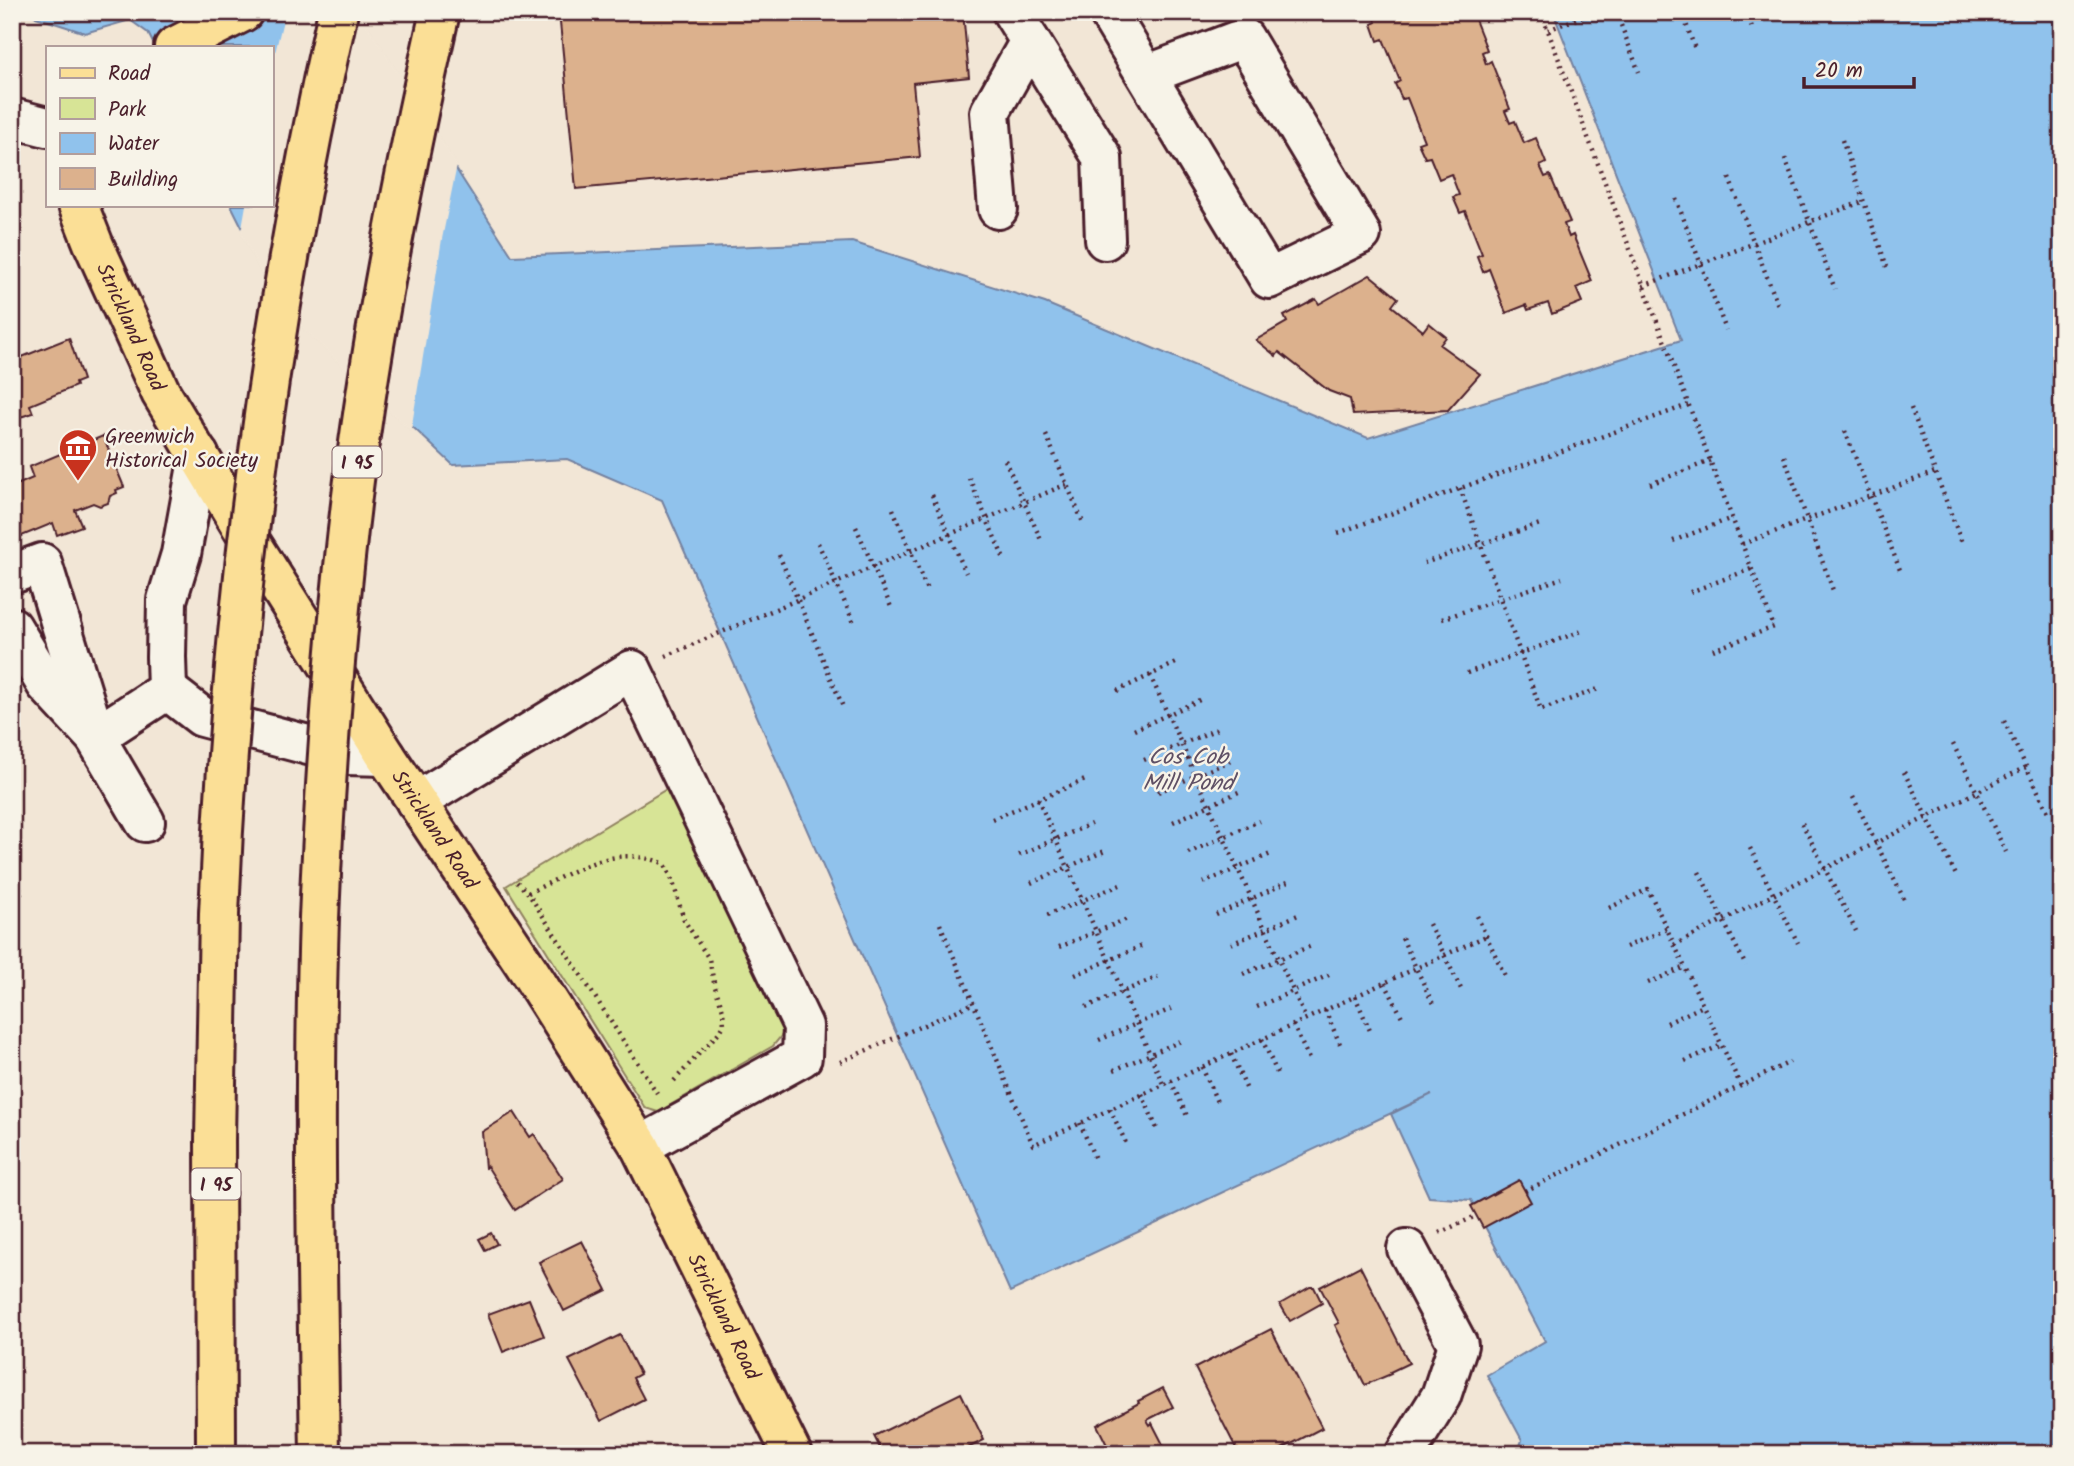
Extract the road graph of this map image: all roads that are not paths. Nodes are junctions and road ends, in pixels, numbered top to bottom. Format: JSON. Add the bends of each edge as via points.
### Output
{"nodes":[{"id":1,"x":243,"y":12,"type":"edge"},
{"id":2,"x":338,"y":12,"type":"edge"},
{"id":3,"x":440,"y":12,"type":"edge"},
{"id":4,"x":1108,"y":12,"type":"edge"},
{"id":5,"x":1021,"y":27,"type":"edge"},
{"id":6,"x":176,"y":46,"type":"edge"},
{"id":7,"x":1146,"y":75,"type":"junction"},
{"id":8,"x":12,"y":118,"type":"edge"},
{"id":9,"x":46,"y":127,"type":"edge"},
{"id":10,"x":78,"y":206,"type":"edge"},
{"id":11,"x":998,"y":209,"type":"dead end"},
{"id":12,"x":1105,"y":240,"type":"dead end"},
{"id":13,"x":199,"y":455,"type":"junction"},
{"id":14,"x":12,"y":574,"type":"edge"},
{"id":15,"x":12,"y":627,"type":"edge"},
{"id":16,"x":167,"y":690,"type":"junction"},
{"id":17,"x":96,"y":737,"type":"junction"},
{"id":18,"x":386,"y":756,"type":"junction"},
{"id":19,"x":416,"y":802,"type":"junction"},
{"id":20,"x":145,"y":822,"type":"dead end"},
{"id":21,"x":640,"y":1146,"type":"junction"},
{"id":22,"x":1407,"y":1249,"type":"dead end"},
{"id":23,"x":216,"y":1454,"type":"edge"},
{"id":24,"x":320,"y":1454,"type":"edge"},
{"id":25,"x":792,"y":1454,"type":"edge"},
{"id":26,"x":1405,"y":1454,"type":"edge"}],
"edges":[{"from":1,"to":6,"type":"main road"},
{"from":2,"to":23,"type":"main road","number":"I 95","bridge":true,"via":[[275,336],[229,724],[219,914]]},
{"from":3,"to":24,"type":"main road","number":"I 95","bridge":true,"via":[[371,364],[338,626],[315,1023]]},
{"from":4,"to":7,"type":"street"},
{"from":5,"to":11,"type":"street","via":[[990,112]]},
{"from":5,"to":12,"type":"street","via":[[1102,157]]},
{"from":7,"to":7,"type":"street","via":[[1244,38],[1361,234],[1269,279]]},
{"from":8,"to":9,"type":"street"},
{"from":10,"to":13,"type":"main road","name":"Strickland Road","via":[[161,393]]},
{"from":13,"to":16,"type":"street","via":[[181,554],[167,600]]},
{"from":13,"to":18,"type":"main road","name":"Strickland Road"},
{"from":14,"to":17,"type":"street","via":[[42,562]]},
{"from":15,"to":17,"type":"street","via":[[46,684]]},
{"from":16,"to":17,"type":"street"},
{"from":16,"to":18,"type":"street","via":[[202,716],[346,755]]},
{"from":17,"to":20,"type":"street"},
{"from":18,"to":19,"type":"main road","name":"Strickland Road"},
{"from":19,"to":21,"type":"main road","name":"Strickland Road"},
{"from":19,"to":21,"type":"street","via":[[632,670],[803,1026],[802,1057]]},
{"from":21,"to":25,"type":"main road","name":"Strickland Road"},
{"from":22,"to":26,"type":"street","via":[[1458,1345],[1441,1396]]}]}
